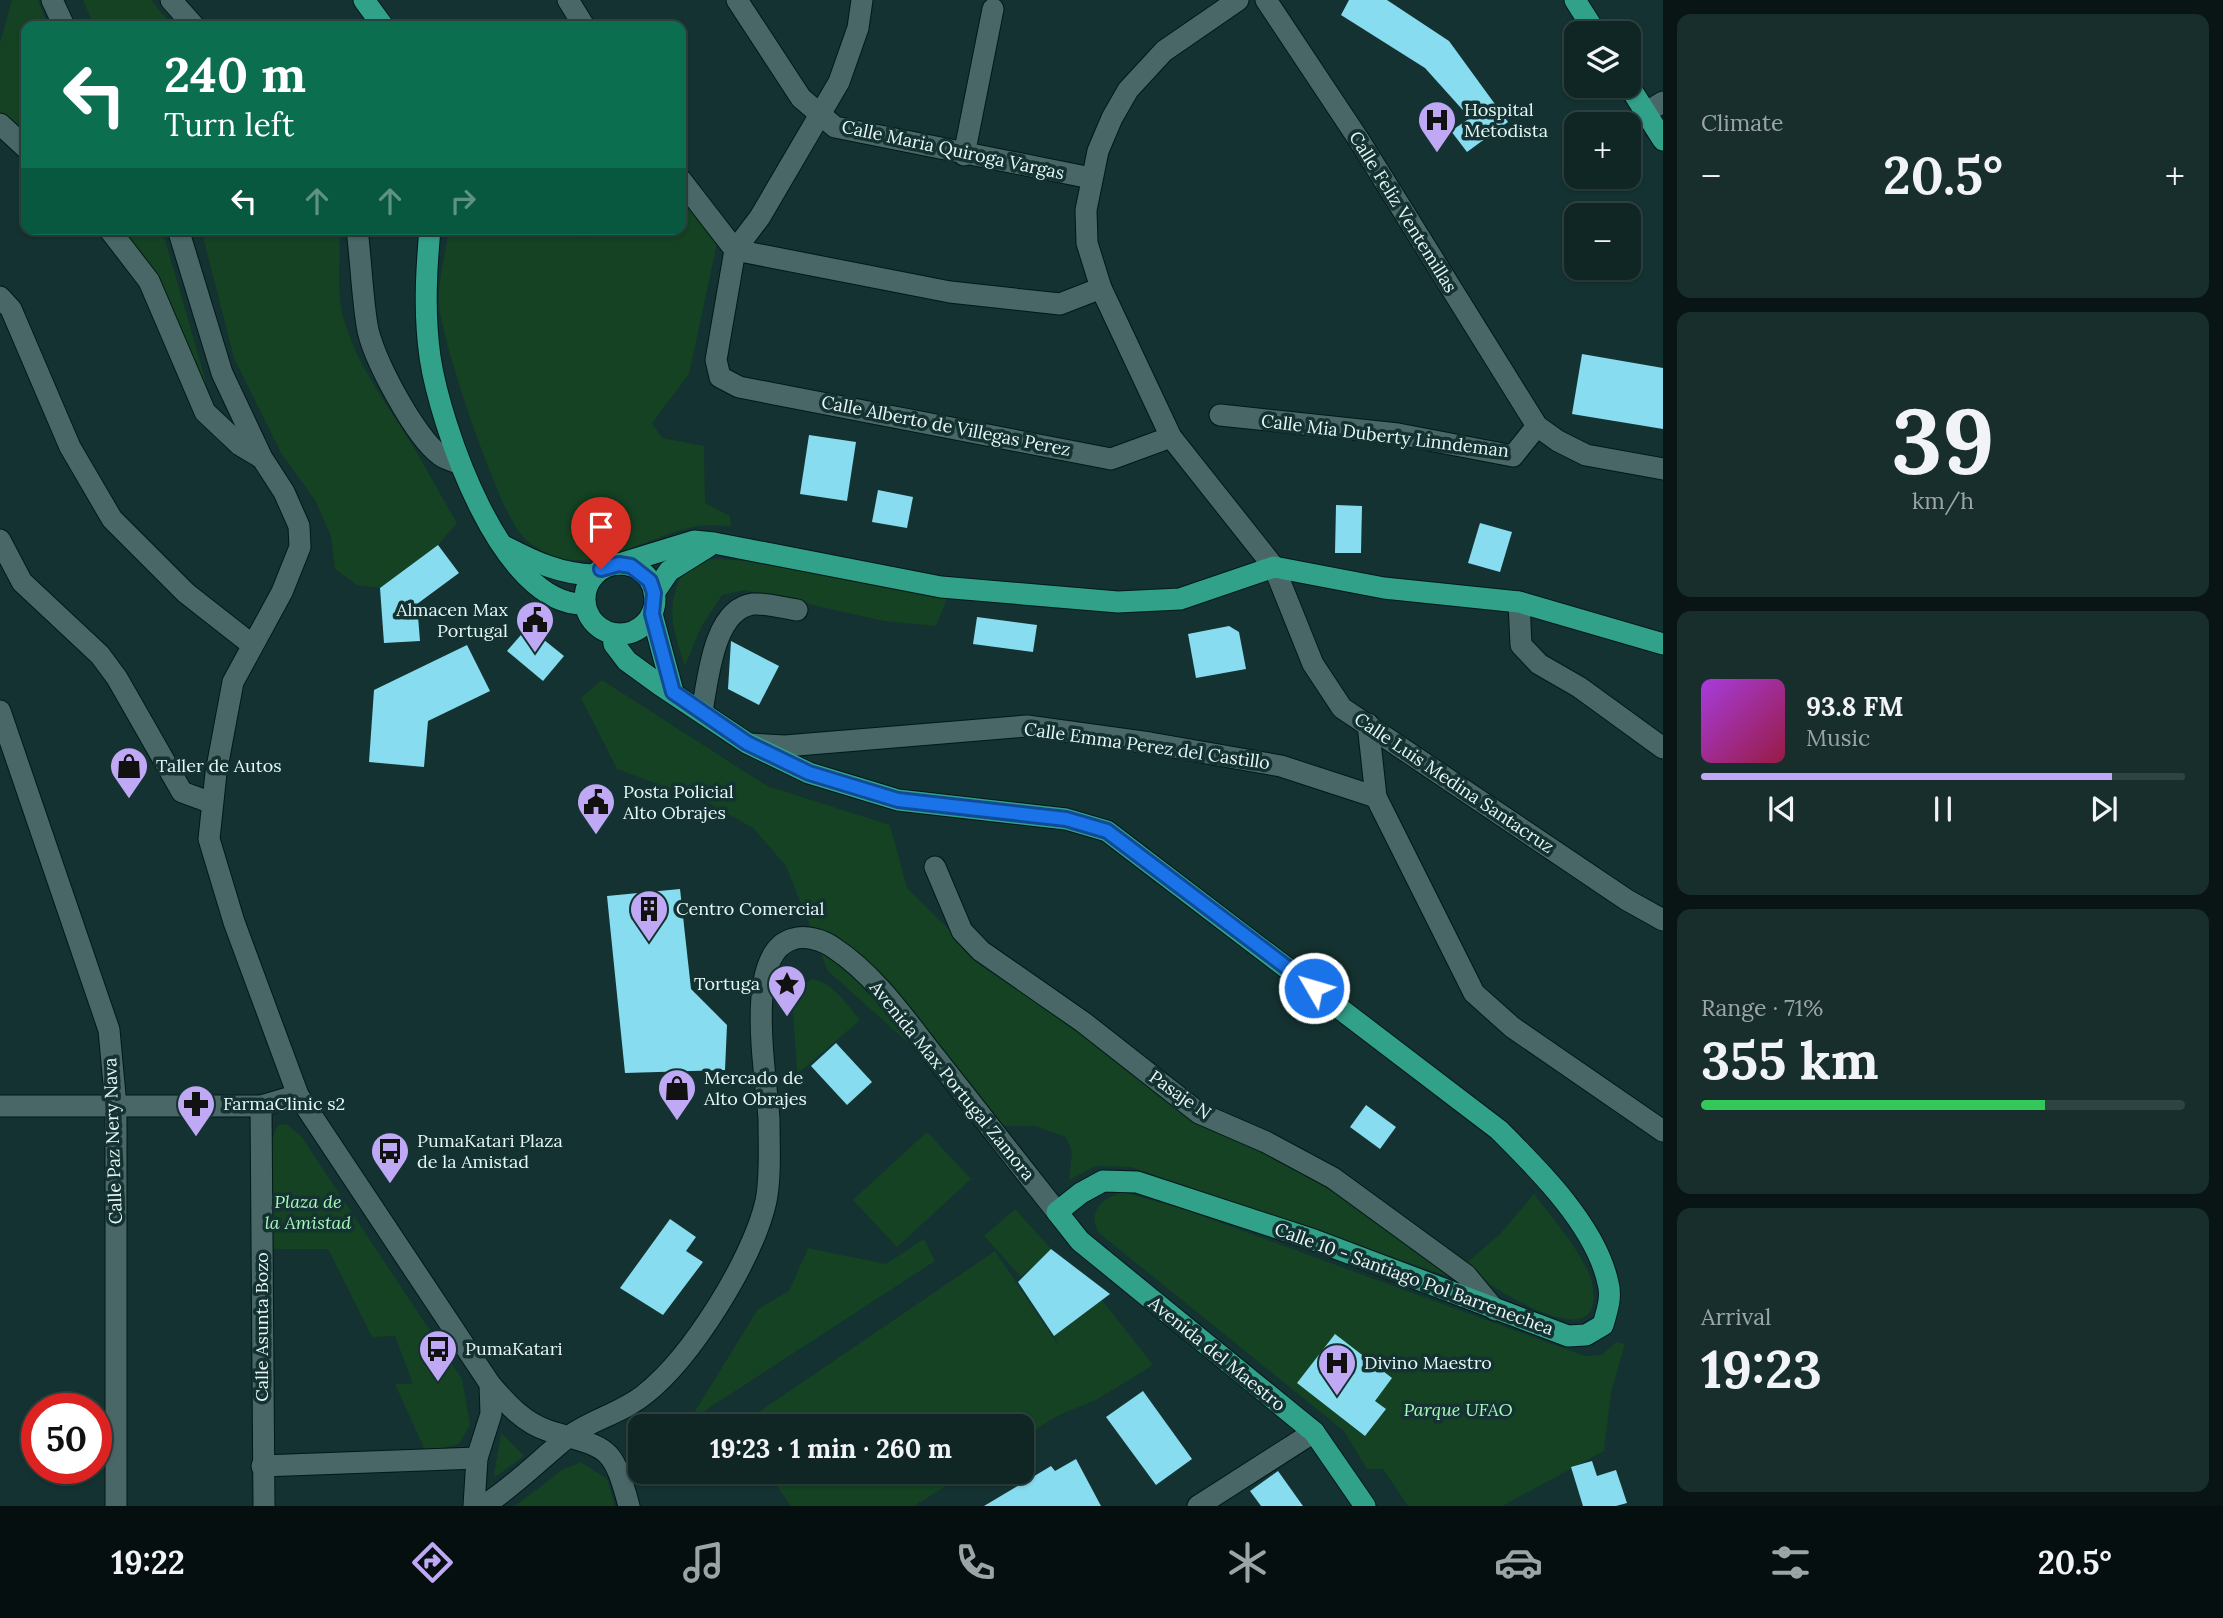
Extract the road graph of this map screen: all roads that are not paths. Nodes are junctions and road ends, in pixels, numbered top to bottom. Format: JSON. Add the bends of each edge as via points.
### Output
{"nodes":[{"id":1,"x":52,"y":0,"type":"edge"},
{"id":2,"x":171,"y":0,"type":"edge"},
{"id":3,"x":364,"y":0,"type":"edge"},
{"id":4,"x":568,"y":0,"type":"edge"},
{"id":5,"x":737,"y":0,"type":"edge"},
{"id":6,"x":846,"y":0,"type":"edge"},
{"id":7,"x":862,"y":0,"type":"edge"},
{"id":8,"x":1238,"y":0,"type":"edge"},
{"id":9,"x":1266,"y":0,"type":"edge"},
{"id":10,"x":1575,"y":0,"type":"edge"},
{"id":11,"x":993,"y":9,"type":"dead end"},
{"id":12,"x":62,"y":21,"type":"edge"},
{"id":13,"x":190,"y":21,"type":"edge"},
{"id":14,"x":379,"y":21,"type":"edge"},
{"id":15,"x":581,"y":21,"type":"edge"},
{"id":16,"x":1588,"y":21,"type":"edge"},
{"id":17,"x":858,"y":28,"type":"junction"},
{"id":18,"x":1654,"y":107,"type":"edge"},
{"id":19,"x":820,"y":113,"type":"junction"},
{"id":20,"x":0,"y":124,"type":"edge"},
{"id":21,"x":1663,"y":139,"type":"edge"},
{"id":22,"x":21,"y":143,"type":"edge"},
{"id":23,"x":964,"y":155,"type":"junction"},
{"id":24,"x":1091,"y":178,"type":"junction"},
{"id":25,"x":686,"y":186,"type":"edge"},
{"id":26,"x":114,"y":235,"type":"edge"},
{"id":27,"x":180,"y":235,"type":"edge"},
{"id":28,"x":358,"y":235,"type":"edge"},
{"id":29,"x":430,"y":235,"type":"edge"},
{"id":30,"x":735,"y":250,"type":"junction"},
{"id":31,"x":1101,"y":288,"type":"junction"},
{"id":32,"x":0,"y":297,"type":"edge"},
{"id":33,"x":1220,"y":415,"type":"dead end"},
{"id":34,"x":1537,"y":426,"type":"junction"},
{"id":35,"x":1171,"y":437,"type":"junction"},
{"id":36,"x":262,"y":458,"type":"junction"},
{"id":37,"x":460,"y":464,"type":"junction"},
{"id":38,"x":1663,"y":470,"type":"edge"},
{"id":39,"x":0,"y":540,"type":"edge"},
{"id":40,"x":714,"y":543,"type":"junction"},
{"id":41,"x":504,"y":546,"type":"junction"},
{"id":42,"x":619,"y":564,"type":"junction"},
{"id":43,"x":1274,"y":568,"type":"junction"},
{"id":44,"x":594,"y":575,"type":"junction"},
{"id":45,"x":654,"y":593,"type":"junction"},
{"id":46,"x":1519,"y":602,"type":"junction"},
{"id":47,"x":585,"y":604,"type":"junction"},
{"id":48,"x":797,"y":610,"type":"dead end"},
{"id":49,"x":652,"y":614,"type":"junction"},
{"id":50,"x":613,"y":634,"type":"junction"},
{"id":51,"x":251,"y":644,"type":"junction"},
{"id":52,"x":1663,"y":644,"type":"edge"},
{"id":53,"x":673,"y":692,"type":"junction"},
{"id":54,"x":0,"y":711,"type":"edge"},
{"id":55,"x":702,"y":711,"type":"junction"},
{"id":56,"x":1368,"y":724,"type":"junction"},
{"id":57,"x":747,"y":743,"type":"junction"},
{"id":58,"x":1663,"y":748,"type":"edge"},
{"id":59,"x":1376,"y":797,"type":"junction"},
{"id":60,"x":212,"y":803,"type":"junction"},
{"id":61,"x":934,"y":867,"type":"dead end"},
{"id":62,"x":1663,"y":920,"type":"edge"},
{"id":63,"x":298,"y":1095,"type":"junction"},
{"id":64,"x":0,"y":1106,"type":"edge"},
{"id":65,"x":116,"y":1106,"type":"junction"},
{"id":66,"x":261,"y":1106,"type":"junction"},
{"id":67,"x":1663,"y":1131,"type":"edge"},
{"id":68,"x":1057,"y":1212,"type":"junction"},
{"id":69,"x":1495,"y":1310,"type":"junction"},
{"id":70,"x":490,"y":1384,"type":"junction"},
{"id":71,"x":1314,"y":1432,"type":"junction"},
{"id":72,"x":570,"y":1435,"type":"junction"},
{"id":73,"x":477,"y":1458,"type":"junction"},
{"id":74,"x":262,"y":1466,"type":"junction"},
{"id":75,"x":116,"y":1506,"type":"edge"},
{"id":76,"x":264,"y":1506,"type":"edge"},
{"id":77,"x":474,"y":1506,"type":"edge"},
{"id":78,"x":483,"y":1506,"type":"edge"},
{"id":79,"x":629,"y":1506,"type":"edge"},
{"id":80,"x":1198,"y":1506,"type":"edge"},
{"id":81,"x":1365,"y":1506,"type":"edge"}],
"edges":[{"from":1,"to":12,"type":"street"},
{"from":2,"to":13,"type":"street"},
{"from":3,"to":14,"type":"main road"},
{"from":4,"to":15,"type":"street"},
{"from":5,"to":19,"type":"street","name":"Calle Maria Quiroga Vargas","via":[[800,99]]},
{"from":6,"to":17,"type":"street"},
{"from":7,"to":17,"type":"street"},
{"from":8,"to":24,"type":"street","name":"Calle Luis Medina Santacruz","via":[[1146,68],[1112,118]]},
{"from":9,"to":34,"type":"street","name":"Calle Feliz Ventemillas","via":[[1360,140]]},
{"from":10,"to":16,"type":"main road"},
{"from":11,"to":23,"type":"street"},
{"from":17,"to":19,"type":"street","via":[[839,82]]},
{"from":18,"to":21,"type":"main road"},
{"from":19,"to":23,"type":"street","name":"Calle Maria Quiroga Vargas","via":[[835,127]]},
{"from":19,"to":30,"type":"street"},
{"from":20,"to":22,"type":"street"},
{"from":23,"to":24,"type":"street","name":"Calle Maria Quiroga Vargas"},
{"from":24,"to":31,"type":"street","name":"Calle Luis Medina Santacruz","via":[[1087,243]]},
{"from":25,"to":30,"type":"street"},
{"from":26,"to":36,"type":"street","via":[[149,281],[205,412],[240,445]]},
{"from":27,"to":36,"type":"street","via":[[222,373]]},
{"from":28,"to":37,"type":"street","via":[[367,328],[387,376],[424,436],[440,455]]},
{"from":29,"to":37,"type":"main road","via":[[425,298],[430,359]]},
{"from":30,"to":31,"type":"street","via":[[950,292],[1060,304]]},
{"from":30,"to":35,"type":"street","name":"Calle Alberto de Villegas Perez","via":[[716,360],[720,377],[739,387],[1111,459]]},
{"from":31,"to":35,"type":"street","name":"Calle Luis Medina Santacruz"},
{"from":32,"to":51,"type":"street","via":[[11,309],[70,447],[112,519],[186,593]]},
{"from":33,"to":34,"type":"street","name":"Calle Mia Duberty Linndeman","via":[[1398,435],[1513,456]]},
{"from":34,"to":38,"type":"street","via":[[1586,455]]},
{"from":35,"to":43,"type":"street","name":"Calle Luis Medina Santacruz"},
{"from":36,"to":51,"type":"street","via":[[299,526],[300,547],[282,592]]},
{"from":37,"to":41,"type":"main road","via":[[481,513]]},
{"from":39,"to":60,"type":"street","via":[[22,582],[100,655],[117,678],[182,792]]},
{"from":40,"to":42,"type":"main road","via":[[694,541]]},
{"from":40,"to":43,"type":"main road","via":[[941,587],[1118,602],[1180,599]]},
{"from":40,"to":45,"type":"main road","via":[[669,571]]},
{"from":41,"to":44,"type":"main road","via":[[540,565],[569,574]]},
{"from":41,"to":47,"type":"main road","via":[[520,570],[544,591],[570,605]]},
{"from":42,"to":44,"type":"main road"},
{"from":42,"to":45,"type":"main road","via":[[642,572]]},
{"from":43,"to":46,"type":"main road","via":[[1384,588]]},
{"from":43,"to":56,"type":"street","name":"Calle Luis Medina Santacruz","via":[[1313,664],[1342,708]]},
{"from":44,"to":47,"type":"main road"},
{"from":45,"to":49,"type":"main road"},
{"from":46,"to":52,"type":"main road"},
{"from":46,"to":58,"type":"street","via":[[1521,645],[1539,664]]},
{"from":47,"to":50,"type":"main road","via":[[594,624]]},
{"from":48,"to":55,"type":"street","via":[[752,604],[732,616],[716,639]]},
{"from":49,"to":50,"type":"main road","via":[[636,631]]},
{"from":49,"to":53,"type":"main road"},
{"from":50,"to":53,"type":"main road","name":"Calle 10 - Santiago Pol Barrenechea","via":[[614,644],[627,661]]},
{"from":51,"to":60,"type":"street","via":[[233,682]]},
{"from":53,"to":55,"type":"main road","name":"Calle 10 - Santiago Pol Barrenechea"},
{"from":54,"to":65,"type":"street","name":"Calle Paz Nery Nava","via":[[109,1030]]},
{"from":55,"to":57,"type":"main road","name":"Calle 10 - Santiago Pol Barrenechea"},
{"from":56,"to":59,"type":"street"},
{"from":56,"to":62,"type":"street","name":"Calle Luis Medina Santacruz","via":[[1626,900]]},
{"from":57,"to":59,"type":"street","name":"Calle Emma Perez del Castillo","via":[[785,746],[1027,726],[1280,766]]},
{"from":57,"to":69,"type":"main road","name":"Calle 10 - Santiago Pol Barrenechea","via":[[809,773],[898,800],[1066,819],[1107,831],[1148,862],[1499,1129],[1550,1181],[1600,1258],[1609,1284],[1603,1325],[1586,1335],[1567,1336]]},
{"from":59,"to":67,"type":"street","via":[[1474,993],[1512,1027]]},
{"from":60,"to":63,"type":"street","via":[[209,839],[220,877]]},
{"from":61,"to":69,"type":"street","name":"Pasaje N","via":[[962,931],[981,951],[1083,1022],[1199,1113],[1332,1178],[1466,1275]]},
{"from":63,"to":66,"type":"street"},
{"from":63,"to":70,"type":"street"},
{"from":64,"to":65,"type":"street"},
{"from":65,"to":66,"type":"street"},
{"from":65,"to":75,"type":"street","name":"Calle Paz Nery Nava"},
{"from":66,"to":74,"type":"street","name":"Calle Asunta Bozo"},
{"from":68,"to":69,"type":"main road","name":"Calle 10 - Santiago Pol Barrenechea","via":[[1103,1181],[1136,1182],[1314,1240]]},
{"from":68,"to":71,"type":"main road","name":"Avenida del Maestro","via":[[1080,1241]]},
{"from":68,"to":72,"type":"street","name":"Avenida Max Portugal Zamora","via":[[890,1000],[832,946],[804,937],[792,939],[772,953],[763,985],[769,1119],[767,1196],[759,1229],[736,1278],[676,1362],[646,1394],[611,1417]]},
{"from":70,"to":72,"type":"street","via":[[510,1408],[530,1422]]},
{"from":70,"to":73,"type":"street","via":[[491,1414]]},
{"from":71,"to":80,"type":"street"},
{"from":71,"to":81,"type":"main road","name":"Avenida del Maestro"},
{"from":72,"to":78,"type":"street","name":"Avenida Max Portugal Zamora","via":[[521,1481]]},
{"from":72,"to":79,"type":"street","via":[[607,1452],[621,1477]]},
{"from":73,"to":74,"type":"street"},
{"from":73,"to":77,"type":"street"},
{"from":74,"to":76,"type":"street","name":"Calle Asunta Bozo"}]}
